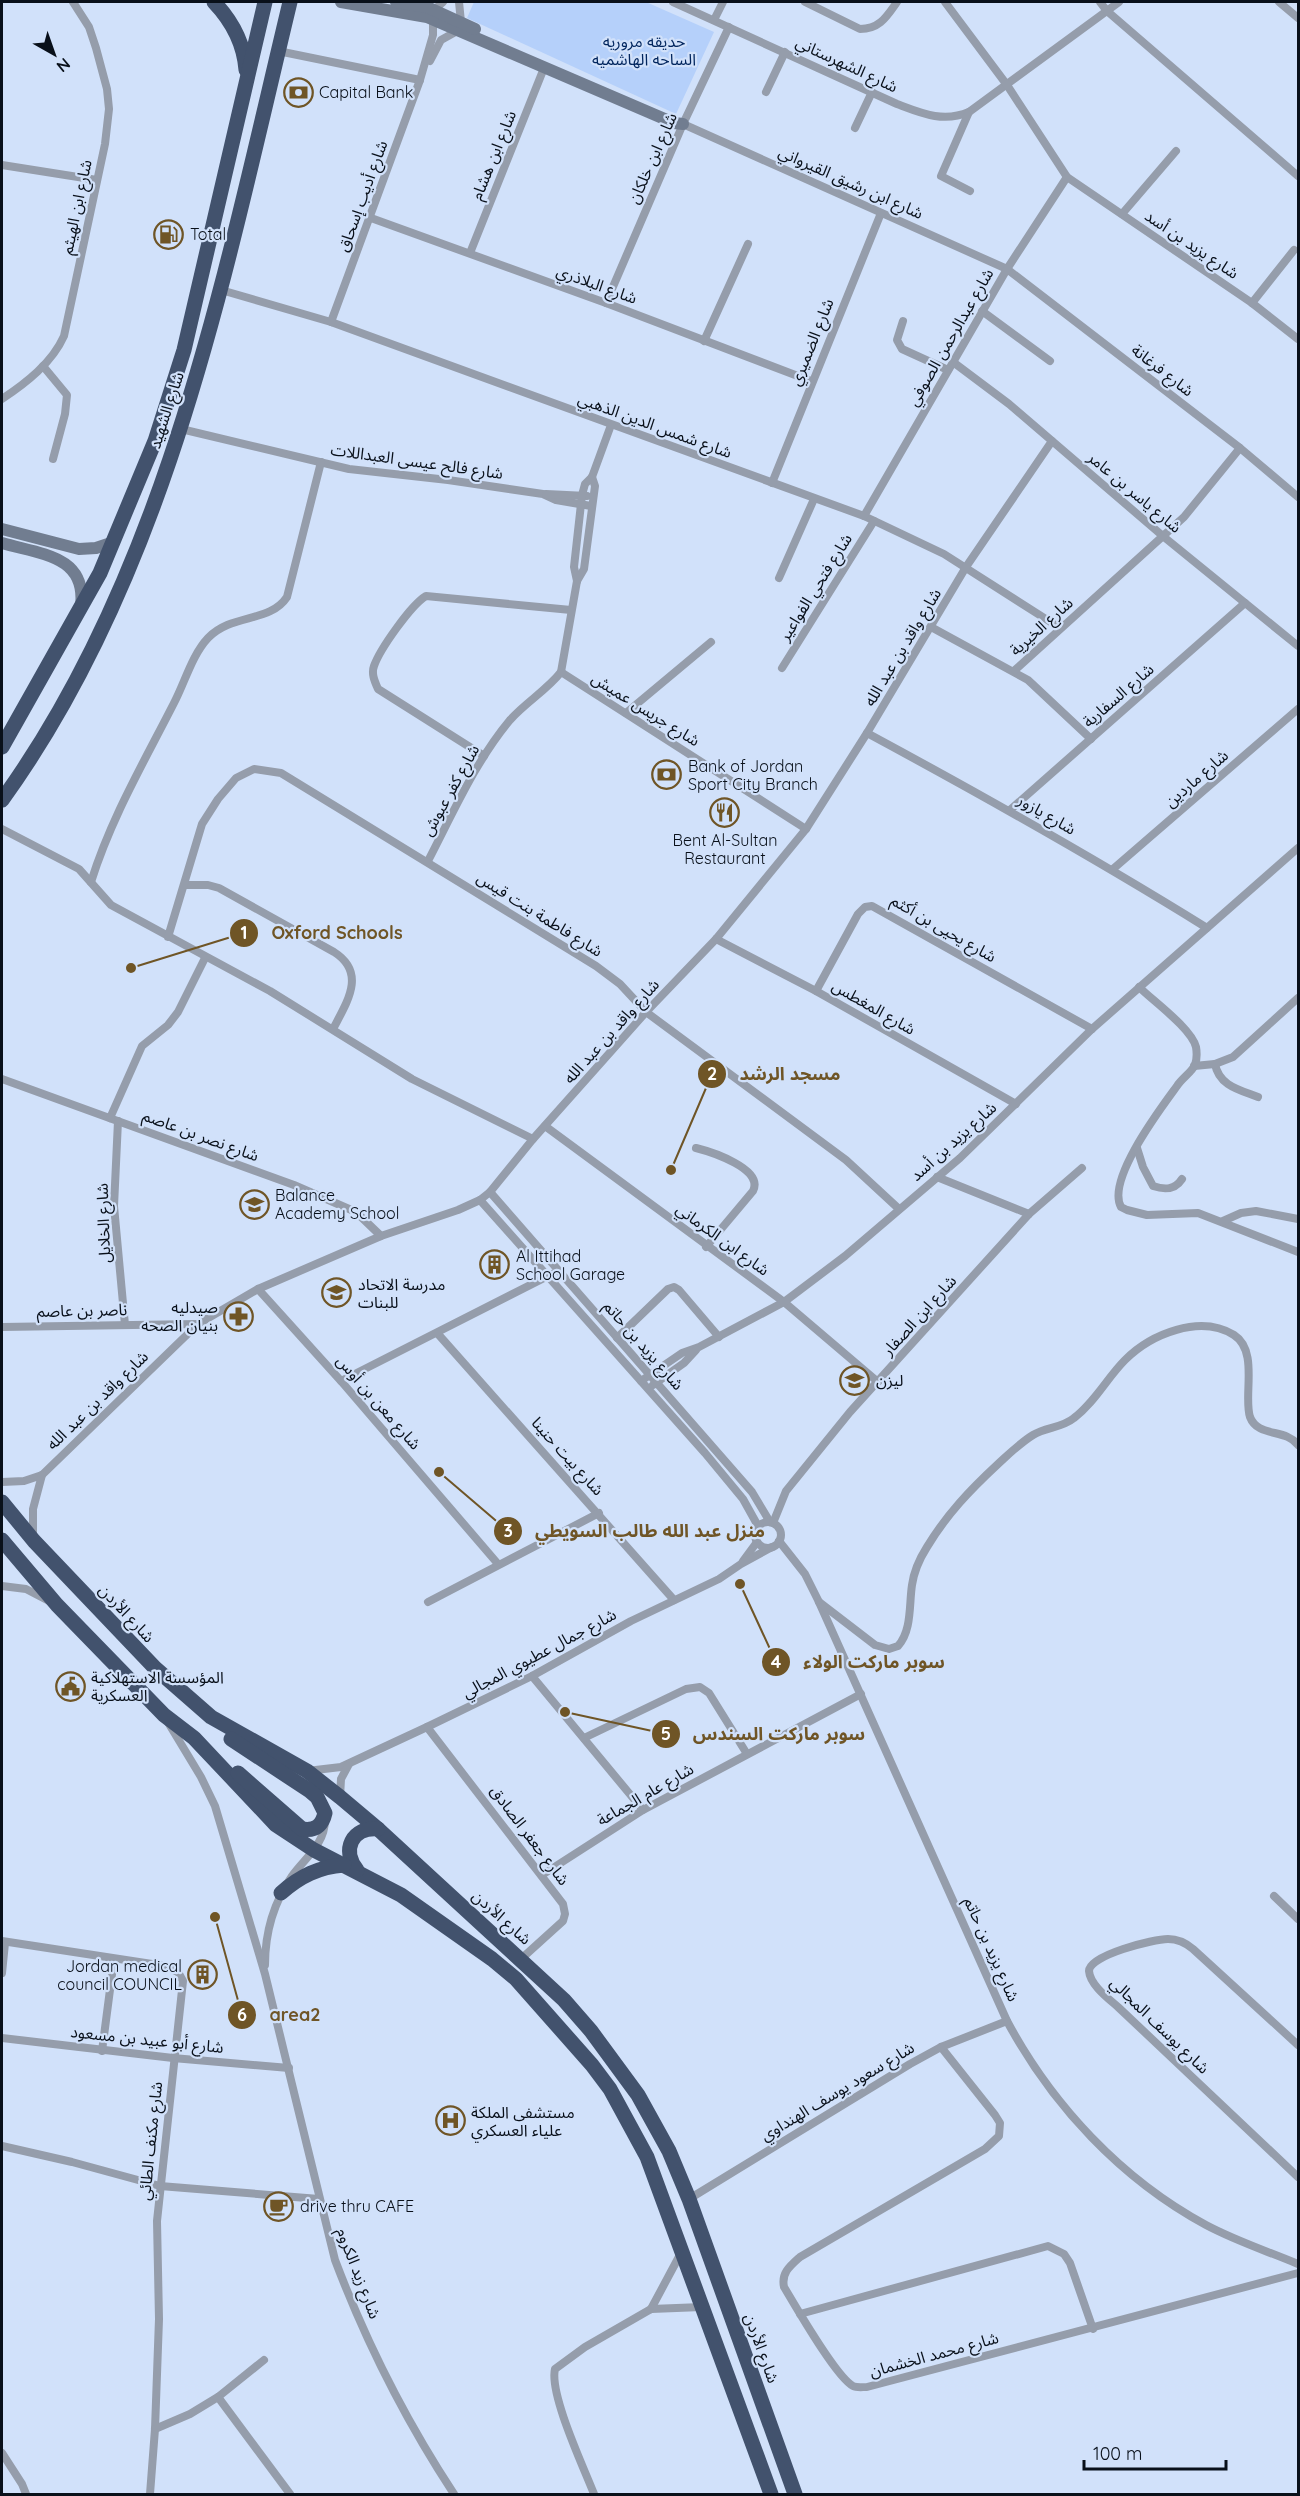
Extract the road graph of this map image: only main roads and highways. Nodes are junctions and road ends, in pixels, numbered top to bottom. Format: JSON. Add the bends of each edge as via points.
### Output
{"nodes":[{"id":1,"x":214,"y":2,"type":"edge"},
{"id":2,"x":265,"y":2,"type":"edge"},
{"id":3,"x":290,"y":2,"type":"edge"},
{"id":4,"x":341,"y":2,"type":"edge"},
{"id":5,"x":396,"y":2,"type":"edge"},
{"id":6,"x":437,"y":11,"type":"edge"},
{"id":7,"x":460,"y":26,"type":"junction"},
{"id":8,"x":246,"y":82,"type":"junction"},
{"id":9,"x":2,"y":529,"type":"edge"},
{"id":10,"x":114,"y":542,"type":"junction"},
{"id":11,"x":2,"y":543,"type":"edge"},
{"id":12,"x":79,"y":549,"type":"junction"},
{"id":13,"x":70,"y":566,"type":"junction"},
{"id":14,"x":79,"y":612,"type":"junction"},
{"id":15,"x":2,"y":747,"type":"edge"},
{"id":16,"x":2,"y":800,"type":"edge"},
{"id":17,"x":2,"y":1502,"type":"edge"},
{"id":18,"x":2,"y":1540,"type":"edge"},
{"id":19,"x":211,"y":1717,"type":"junction"},
{"id":20,"x":194,"y":1738,"type":"junction"},
{"id":21,"x":378,"y":1829,"type":"junction"},
{"id":22,"x":351,"y":1868,"type":"junction"},
{"id":23,"x":281,"y":1893,"type":"road end"},
{"id":24,"x":771,"y":2494,"type":"edge"},
{"id":25,"x":795,"y":2494,"type":"edge"}],
"edges":[{"from":1,"to":8,"type":"highway","via":[[238,34]]},
{"from":2,"to":8,"type":"highway","name":"شارع الشهيد"},
{"from":3,"to":16,"type":"highway","name":"شارع الشهيد","via":[[221,290],[181,429],[106,619],[66,696]]},
{"from":4,"to":6,"type":"main road","via":[[417,15]]},
{"from":5,"to":6,"type":"main road"},
{"from":6,"to":7,"type":"main road"},
{"from":7,"to":7,"type":"main road","name":"شارع ابن رشيق القيرواني","via":[[674,116],[683,124],[544,68]]},
{"from":8,"to":10,"type":"highway","name":"شارع الشهيد","via":[[184,350],[155,441]]},
{"from":9,"to":12,"type":"main road"},
{"from":10,"to":12,"type":"main road"},
{"from":10,"to":14,"type":"highway","name":"شارع الشهيد"},
{"from":11,"to":13,"type":"main road"},
{"from":12,"to":13,"type":"main road","via":[[81,560]]},
{"from":13,"to":14,"type":"main road","via":[[79,580]]},
{"from":14,"to":15,"type":"highway","name":"شارع الشهيد"},
{"from":17,"to":19,"type":"highway","name":"شارع الأردن","via":[[155,1668]]},
{"from":18,"to":20,"type":"highway","via":[[57,1605],[164,1715]]},
{"from":19,"to":20,"type":"highway","via":[[235,1743],[317,1797],[325,1814],[323,1821],[318,1827],[302,1829]]},
{"from":19,"to":21,"type":"highway","name":"شارع الأردن","via":[[306,1771]]},
{"from":20,"to":22,"type":"highway","via":[[276,1825]]},
{"from":21,"to":22,"type":"highway","via":[[360,1831],[349,1845]]},
{"from":21,"to":25,"type":"highway","name":"شارع الأردن","via":[[564,2000],[638,2095],[669,2151],[689,2199]]},
{"from":22,"to":23,"type":"highway","via":[[316,1870]]},
{"from":22,"to":24,"type":"highway","via":[[421,1908],[516,1979],[604,2081],[647,2157]]}]}
